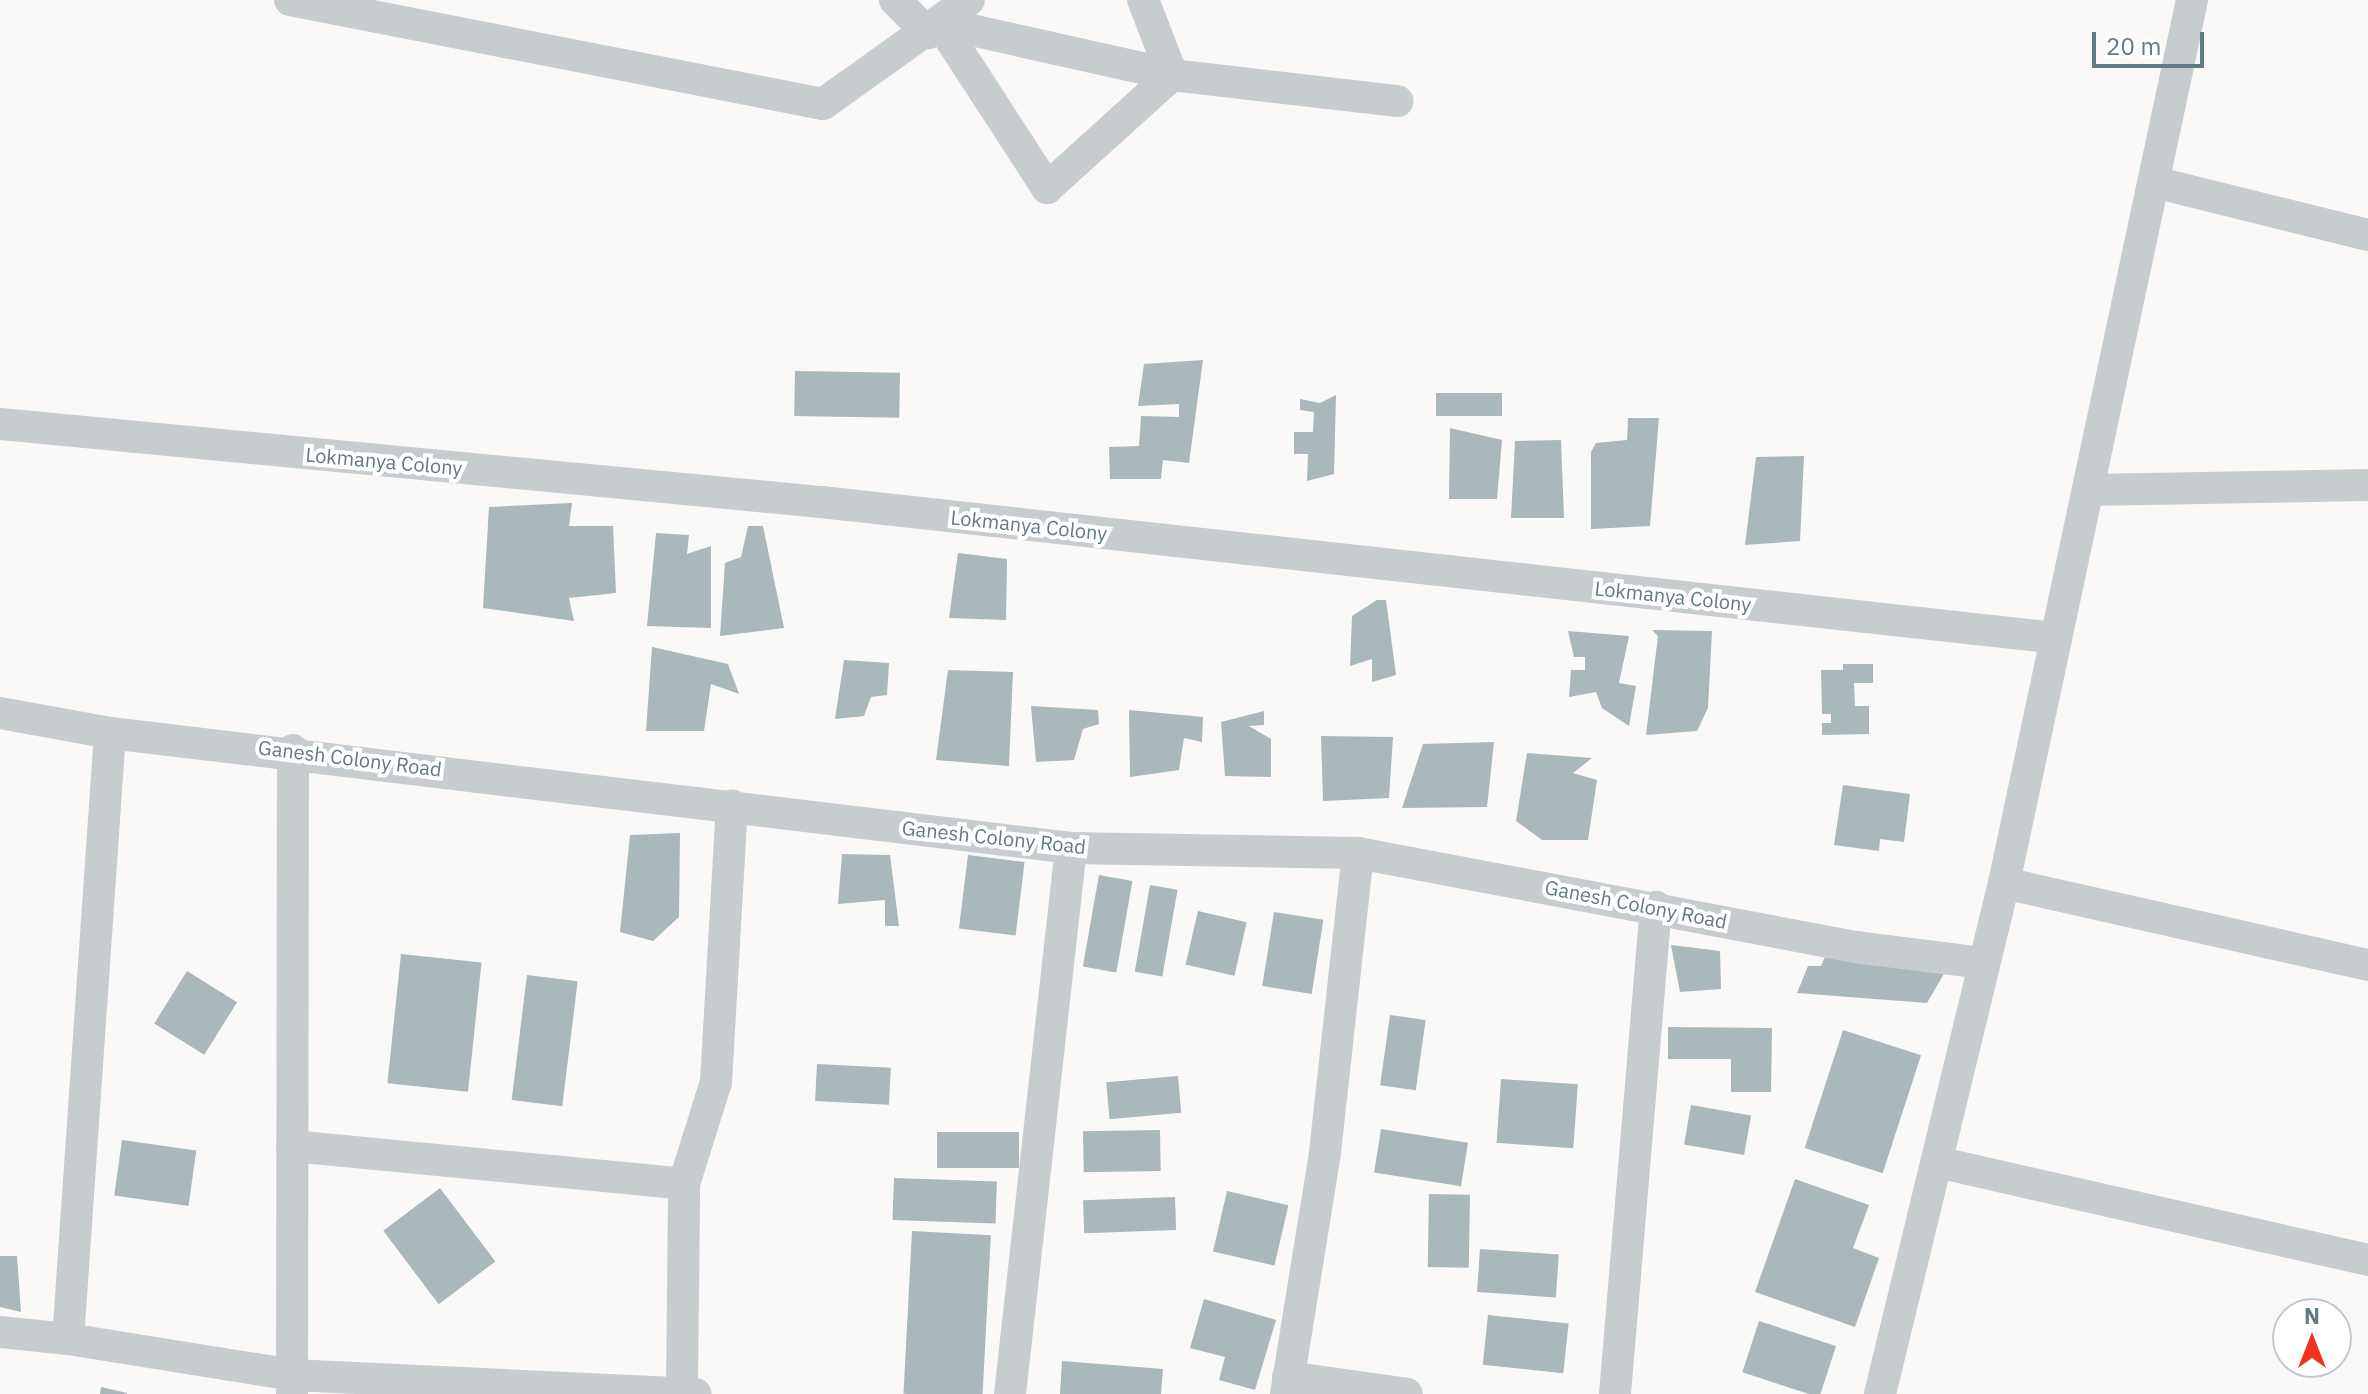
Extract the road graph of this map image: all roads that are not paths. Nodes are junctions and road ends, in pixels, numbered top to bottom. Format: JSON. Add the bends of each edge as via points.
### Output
{"nodes":[{"id":1,"x":290,"y":0,"type":"edge"},
{"id":2,"x":895,"y":0,"type":"edge"},
{"id":3,"x":969,"y":0,"type":"edge"},
{"id":4,"x":1143,"y":0,"type":"edge"},
{"id":5,"x":2192,"y":0,"type":"edge"},
{"id":6,"x":934,"y":28,"type":"junction"},
{"id":7,"x":1172,"y":75,"type":"junction"},
{"id":8,"x":1398,"y":101,"type":"dead end"},
{"id":9,"x":2154,"y":182,"type":"junction"},
{"id":10,"x":2368,"y":235,"type":"edge"},
{"id":11,"x":0,"y":424,"type":"edge"},
{"id":12,"x":2368,"y":485,"type":"edge"},
{"id":13,"x":2088,"y":490,"type":"junction"},
{"id":14,"x":2056,"y":638,"type":"junction"},
{"id":15,"x":0,"y":713,"type":"edge"},
{"id":16,"x":110,"y":733,"type":"junction"},
{"id":17,"x":293,"y":750,"type":"junction"},
{"id":18,"x":732,"y":805,"type":"junction"},
{"id":19,"x":1071,"y":848,"type":"junction"},
{"id":20,"x":1358,"y":853,"type":"junction"},
{"id":21,"x":2004,"y":883,"type":"junction"},
{"id":22,"x":1656,"y":907,"type":"junction"},
{"id":23,"x":1984,"y":963,"type":"junction"},
{"id":24,"x":2368,"y":965,"type":"edge"},
{"id":25,"x":292,"y":1146,"type":"junction"},
{"id":26,"x":1937,"y":1162,"type":"junction"},
{"id":27,"x":684,"y":1184,"type":"junction"},
{"id":28,"x":2368,"y":1260,"type":"edge"},
{"id":29,"x":0,"y":1332,"type":"edge"},
{"id":30,"x":68,"y":1339,"type":"junction"},
{"id":31,"x":292,"y":1384,"type":"edge"},
{"id":32,"x":1287,"y":1386,"type":"edge"},
{"id":33,"x":689,"y":1391,"type":"edge"},
{"id":34,"x":1010,"y":1394,"type":"edge"},
{"id":35,"x":1407,"y":1394,"type":"edge"},
{"id":36,"x":1615,"y":1394,"type":"edge"},
{"id":37,"x":1880,"y":1394,"type":"edge"}],
"edges":[{"from":1,"to":6,"type":"street","via":[[823,104]]},
{"from":2,"to":6,"type":"street"},
{"from":3,"to":6,"type":"street"},
{"from":4,"to":7,"type":"street"},
{"from":5,"to":9,"type":"street"},
{"from":6,"to":7,"type":"street"},
{"from":6,"to":7,"type":"street","via":[[1047,188]]},
{"from":7,"to":8,"type":"street"},
{"from":9,"to":10,"type":"street"},
{"from":9,"to":13,"type":"street"},
{"from":11,"to":14,"type":"street","name":"Lokmanya Colony","via":[[821,502]]},
{"from":12,"to":13,"type":"street"},
{"from":13,"to":14,"type":"street"},
{"from":14,"to":21,"type":"street"},
{"from":15,"to":16,"type":"street","name":"Ganesh Colony Road"},
{"from":16,"to":17,"type":"street","name":"Ganesh Colony Road"},
{"from":16,"to":30,"type":"street"},
{"from":17,"to":18,"type":"street","name":"Ganesh Colony Road"},
{"from":17,"to":25,"type":"street"},
{"from":18,"to":19,"type":"street","name":"Ganesh Colony Road"},
{"from":18,"to":27,"type":"street","via":[[716,1082]]},
{"from":19,"to":20,"type":"street","name":"Ganesh Colony Road"},
{"from":19,"to":34,"type":"street"},
{"from":20,"to":22,"type":"street","name":"Ganesh Colony Road"},
{"from":20,"to":32,"type":"street","via":[[1325,1152]]},
{"from":21,"to":23,"type":"street"},
{"from":21,"to":24,"type":"street"},
{"from":22,"to":23,"type":"street","name":"Ganesh Colony Road","via":[[1855,947]]},
{"from":22,"to":36,"type":"street"},
{"from":23,"to":26,"type":"street"},
{"from":25,"to":27,"type":"street"},
{"from":25,"to":31,"type":"street"},
{"from":26,"to":28,"type":"street"},
{"from":26,"to":37,"type":"street"},
{"from":27,"to":33,"type":"street"},
{"from":29,"to":30,"type":"street"},
{"from":30,"to":31,"type":"street"},
{"from":31,"to":33,"type":"street"},
{"from":32,"to":35,"type":"street"}]}
